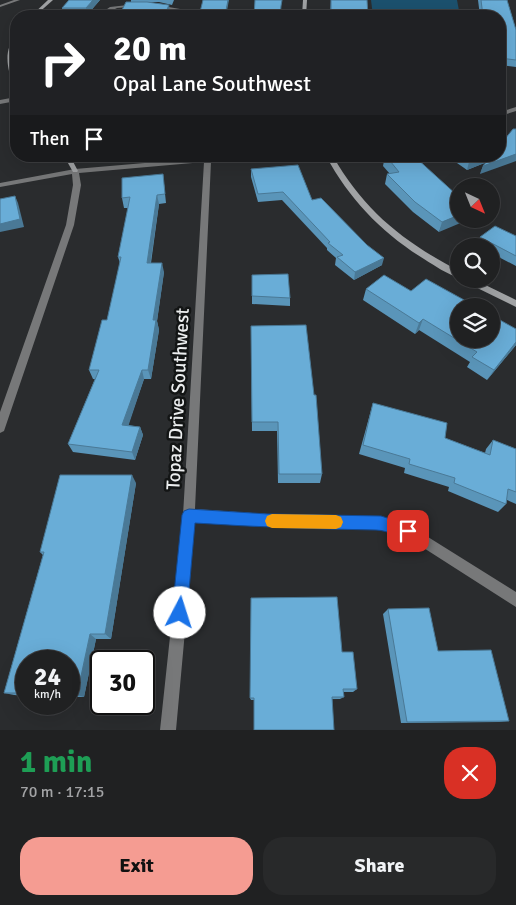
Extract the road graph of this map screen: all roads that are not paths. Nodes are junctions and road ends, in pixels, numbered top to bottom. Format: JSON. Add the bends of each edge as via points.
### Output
{"nodes":[{"id":1,"x":18,"y":0,"type":"edge"},
{"id":2,"x":51,"y":0,"type":"edge"},
{"id":3,"x":146,"y":5,"type":"edge"},
{"id":4,"x":0,"y":6,"type":"edge"},
{"id":5,"x":153,"y":6,"type":"edge"},
{"id":6,"x":40,"y":10,"type":"edge"},
{"id":7,"x":110,"y":10,"type":"edge"},
{"id":8,"x":178,"y":10,"type":"edge"},
{"id":9,"x":70,"y":162,"type":"edge"},
{"id":10,"x":181,"y":162,"type":"edge"},
{"id":11,"x":208,"y":162,"type":"edge"},
{"id":12,"x":332,"y":162,"type":"edge"},
{"id":13,"x":74,"y":170,"type":"junction"},
{"id":14,"x":0,"y":185,"type":"edge"},
{"id":15,"x":450,"y":270,"type":"edge"},
{"id":16,"x":484,"y":288,"type":"edge"},
{"id":17,"x":516,"y":304,"type":"edge"},
{"id":18,"x":0,"y":428,"type":"edge"},
{"id":19,"x":189,"y":515,"type":"junction"},
{"id":20,"x":516,"y":600,"type":"edge"},
{"id":21,"x":168,"y":730,"type":"edge"}],
"edges":[{"from":1,"to":4,"type":"street"},
{"from":2,"to":6,"type":"street"},
{"from":3,"to":7,"type":"street"},
{"from":5,"to":8,"type":"street"},
{"from":9,"to":13,"type":"street"},
{"from":10,"to":13,"type":"street"},
{"from":11,"to":19,"type":"street","name":"Topaz Drive Southwest"},
{"from":12,"to":15,"type":"street","via":[[359,204],[402,242]]},
{"from":13,"to":14,"type":"street"},
{"from":13,"to":18,"type":"street","via":[[76,185],[70,225]]},
{"from":16,"to":17,"type":"street"},
{"from":19,"to":20,"type":"street","via":[[381,523],[408,531]]},
{"from":19,"to":21,"type":"street","name":"Topaz Drive Southwest"}]}
